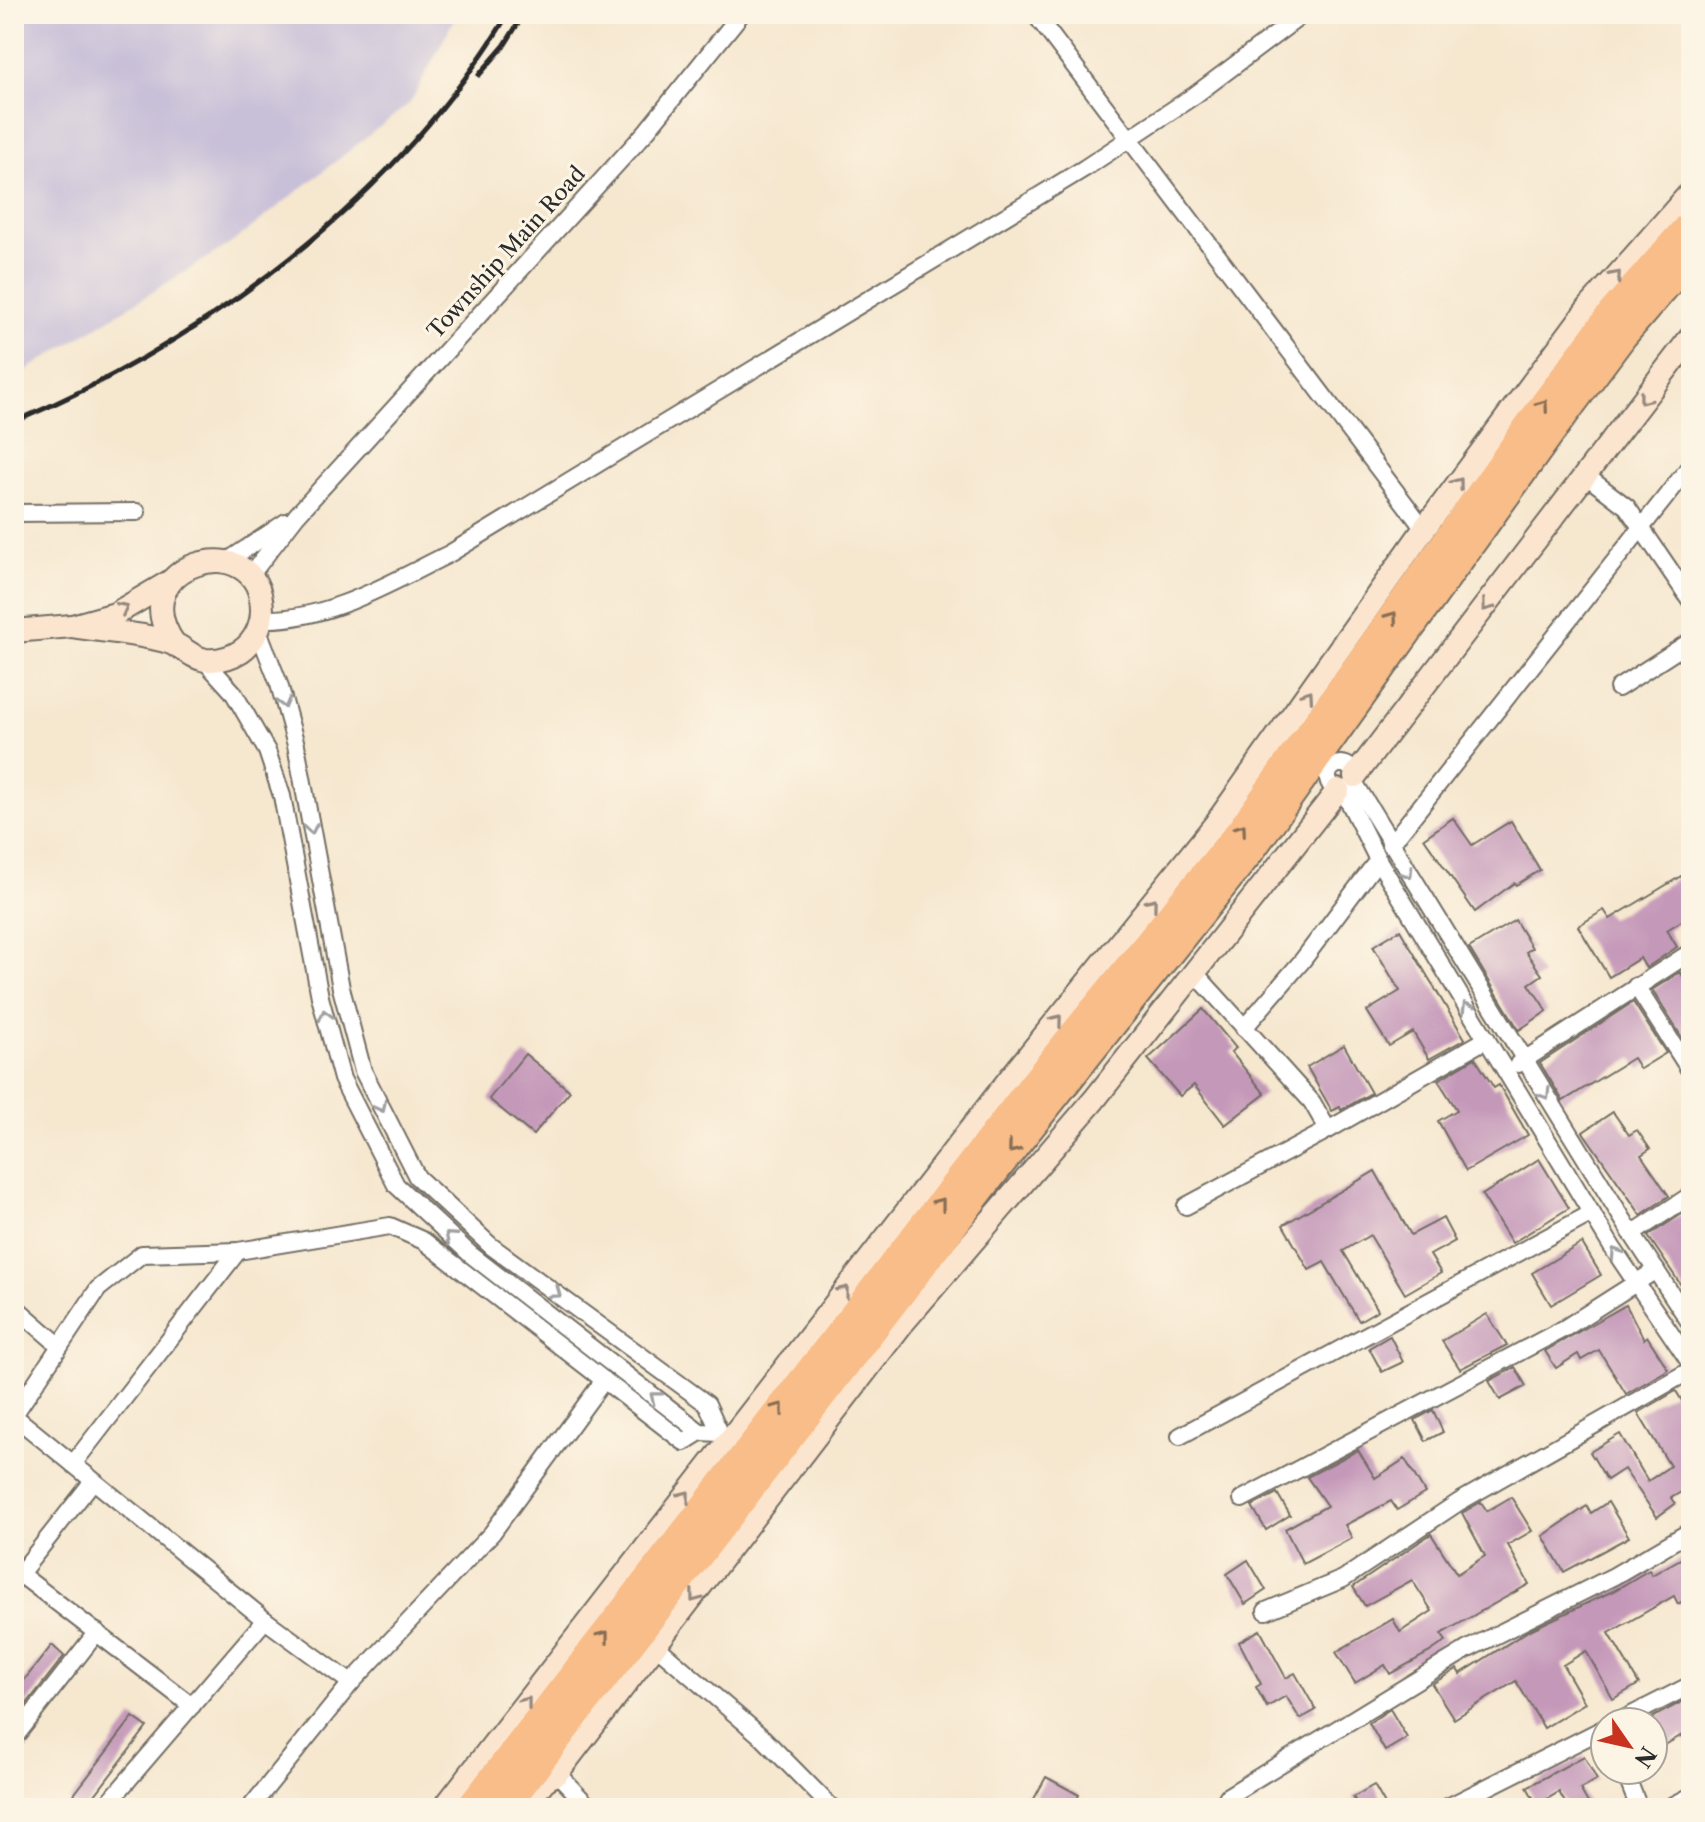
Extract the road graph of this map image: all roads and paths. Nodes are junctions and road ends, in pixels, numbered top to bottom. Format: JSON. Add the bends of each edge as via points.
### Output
{"nodes":[{"id":1,"x":741,"y":14,"type":"edge"},
{"id":2,"x":1035,"y":14,"type":"edge"},
{"id":3,"x":1303,"y":14,"type":"edge"},
{"id":4,"x":1128,"y":139,"type":"junction"},
{"id":5,"x":1691,"y":192,"type":"edge"},
{"id":6,"x":1691,"y":223,"type":"edge"},
{"id":7,"x":1691,"y":257,"type":"edge"},
{"id":8,"x":1691,"y":337,"type":"edge"},
{"id":9,"x":1691,"y":465,"type":"edge"},
{"id":10,"x":1585,"y":475,"type":"junction"},
{"id":11,"x":137,"y":512,"type":"dead end"},
{"id":12,"x":14,"y":513,"type":"edge"},
{"id":13,"x":297,"y":515,"type":"junction"},
{"id":14,"x":1641,"y":524,"type":"junction"},
{"id":15,"x":1424,"y":529,"type":"junction"},
{"id":16,"x":226,"y":562,"type":"junction"},
{"id":17,"x":249,"y":577,"type":"junction"},
{"id":18,"x":171,"y":581,"type":"junction"},
{"id":19,"x":1691,"y":601,"type":"edge"},
{"id":20,"x":260,"y":624,"type":"junction"},
{"id":21,"x":72,"y":626,"type":"junction"},
{"id":22,"x":14,"y":631,"type":"edge"},
{"id":23,"x":1691,"y":641,"type":"edge"},
{"id":24,"x":175,"y":645,"type":"junction"},
{"id":25,"x":204,"y":660,"type":"junction"},
{"id":26,"x":1618,"y":688,"type":"dead end"},
{"id":27,"x":1311,"y":745,"type":"junction"},
{"id":28,"x":1348,"y":784,"type":"junction"},
{"id":29,"x":1390,"y":845,"type":"junction"},
{"id":30,"x":1378,"y":860,"type":"junction"},
{"id":31,"x":1691,"y":952,"type":"edge"},
{"id":32,"x":1196,"y":974,"type":"junction"},
{"id":33,"x":1121,"y":979,"type":"junction"},
{"id":34,"x":1636,"y":986,"type":"junction"},
{"id":35,"x":1244,"y":1028,"type":"junction"},
{"id":36,"x":1487,"y":1039,"type":"junction"},
{"id":37,"x":1524,"y":1061,"type":"junction"},
{"id":38,"x":1506,"y":1070,"type":"junction"},
{"id":39,"x":1691,"y":1072,"type":"edge"},
{"id":40,"x":1328,"y":1130,"type":"junction"},
{"id":41,"x":1691,"y":1195,"type":"edge"},
{"id":42,"x":1186,"y":1206,"type":"dead end"},
{"id":43,"x":1592,"y":1213,"type":"junction"},
{"id":44,"x":1632,"y":1234,"type":"junction"},
{"id":45,"x":238,"y":1251,"type":"junction"},
{"id":46,"x":1656,"y":1270,"type":"junction"},
{"id":47,"x":1636,"y":1283,"type":"junction"},
{"id":48,"x":14,"y":1306,"type":"edge"},
{"id":49,"x":1689,"y":1317,"type":"edge"},
{"id":50,"x":60,"y":1346,"type":"junction"},
{"id":51,"x":1691,"y":1367,"type":"edge"},
{"id":52,"x":604,"y":1380,"type":"junction"},
{"id":53,"x":14,"y":1415,"type":"edge"},
{"id":54,"x":819,"y":1415,"type":"junction"},
{"id":55,"x":700,"y":1432,"type":"junction"},
{"id":56,"x":1180,"y":1436,"type":"dead end"},
{"id":57,"x":749,"y":1453,"type":"junction"},
{"id":58,"x":73,"y":1464,"type":"junction"},
{"id":59,"x":93,"y":1481,"type":"junction"},
{"id":60,"x":1242,"y":1499,"type":"dead end"},
{"id":61,"x":1691,"y":1531,"type":"edge"},
{"id":62,"x":17,"y":1578,"type":"edge"},
{"id":63,"x":1266,"y":1611,"type":"dead end"},
{"id":64,"x":265,"y":1620,"type":"junction"},
{"id":65,"x":97,"y":1632,"type":"junction"},
{"id":66,"x":648,"y":1639,"type":"junction"},
{"id":67,"x":351,"y":1683,"type":"junction"},
{"id":68,"x":1691,"y":1685,"type":"edge"},
{"id":69,"x":192,"y":1706,"type":"junction"},
{"id":70,"x":1650,"y":1706,"type":"edge"},
{"id":71,"x":1589,"y":1736,"type":"edge"},
{"id":72,"x":14,"y":1738,"type":"edge"},
{"id":73,"x":506,"y":1744,"type":"junction"},
{"id":74,"x":549,"y":1766,"type":"junction"},
{"id":75,"x":1630,"y":1786,"type":"edge"},
{"id":76,"x":1691,"y":1796,"type":"edge"},
{"id":77,"x":104,"y":1808,"type":"edge"},
{"id":78,"x":250,"y":1808,"type":"edge"},
{"id":79,"x":444,"y":1808,"type":"edge"},
{"id":80,"x":470,"y":1808,"type":"edge"},
{"id":81,"x":504,"y":1808,"type":"edge"},
{"id":82,"x":523,"y":1808,"type":"edge"},
{"id":83,"x":590,"y":1808,"type":"edge"},
{"id":84,"x":832,"y":1808,"type":"edge"},
{"id":85,"x":1221,"y":1808,"type":"edge"},
{"id":86,"x":1446,"y":1808,"type":"edge"},
{"id":87,"x":1639,"y":1808,"type":"edge"},
{"id":88,"x":1668,"y":1808,"type":"edge"}],
"edges":[{"from":1,"to":13,"type":"street","name":"Township Main Road","via":[[645,133]]},
{"from":2,"to":4,"type":"street"},
{"from":3,"to":4,"type":"street"},
{"from":4,"to":15,"type":"street"},
{"from":4,"to":20,"type":"street","via":[[449,554],[351,601]]},
{"from":15,"to":5,"type":"street","one_way":true,"via":[[1586,311]]},
{"from":27,"to":6,"type":"highway","one_way":true,"via":[[1586,347]]},
{"from":7,"to":27,"type":"highway","via":[[1614,346]]},
{"from":8,"to":10,"type":"street","one_way":true},
{"from":9,"to":14,"type":"street"},
{"from":10,"to":14,"type":"street"},
{"from":10,"to":28,"type":"street","one_way":true},
{"from":11,"to":12,"type":"street"},
{"from":13,"to":16,"type":"street","name":"Township Main Road"},
{"from":13,"to":17,"type":"street","name":"Township Main Road"},
{"from":14,"to":19,"type":"street"},
{"from":14,"to":29,"type":"street"},
{"from":27,"to":15,"type":"street","one_way":true},
{"from":16,"to":17,"type":"street"},
{"from":16,"to":18,"type":"street","via":[[198,562]]},
{"from":17,"to":20,"type":"street","via":[[260,596]]},
{"from":21,"to":18,"type":"street","one_way":true,"via":[[115,614]]},
{"from":18,"to":24,"type":"street","via":[[162,614]]},
{"from":20,"to":25,"type":"street","via":[[236,654]]},
{"from":20,"to":57,"type":"street","one_way":true,"via":[[303,788],[341,988],[363,1071],[417,1177],[491,1246],[707,1404]]},
{"from":21,"to":22,"type":"street"},
{"from":21,"to":24,"type":"street"},
{"from":23,"to":26,"type":"street"},
{"from":24,"to":25,"type":"street"},
{"from":55,"to":25,"type":"street","one_way":true,"via":[[470,1254],[396,1185],[342,1079],[320,997],[282,796],[267,751],[233,692]]},
{"from":27,"to":28,"type":"street","via":[[1345,763]]},
{"from":27,"to":33,"type":"highway"},
{"from":28,"to":29,"type":"street"},
{"from":28,"to":30,"type":"street"},
{"from":28,"to":32,"type":"street"},
{"from":29,"to":37,"type":"street","one_way":true},
{"from":30,"to":35,"type":"street"},
{"from":36,"to":30,"type":"street","one_way":true},
{"from":31,"to":34,"type":"street"},
{"from":32,"to":35,"type":"street"},
{"from":32,"to":54,"type":"street","via":[[1094,1100]]},
{"from":33,"to":54,"type":"highway","one_way":true,"via":[[1063,1089],[998,1167]]},
{"from":57,"to":33,"type":"highway","one_way":true,"via":[[1022,1081]]},
{"from":34,"to":37,"type":"street"},
{"from":34,"to":39,"type":"street"},
{"from":35,"to":40,"type":"street","via":[[1312,1102]]},
{"from":36,"to":38,"type":"street"},
{"from":36,"to":40,"type":"street"},
{"from":37,"to":38,"type":"street"},
{"from":37,"to":44,"type":"street","one_way":true},
{"from":38,"to":43,"type":"street"},
{"from":40,"to":42,"type":"street"},
{"from":41,"to":44,"type":"street"},
{"from":47,"to":43,"type":"street","one_way":true},
{"from":43,"to":56,"type":"street"},
{"from":44,"to":46,"type":"street"},
{"from":45,"to":50,"type":"street","via":[[142,1254],[98,1289]]},
{"from":45,"to":52,"type":"street","via":[[390,1226],[424,1241]]},
{"from":45,"to":58,"type":"street"},
{"from":46,"to":47,"type":"street"},
{"from":46,"to":49,"type":"street"},
{"from":47,"to":51,"type":"street"},
{"from":47,"to":60,"type":"street","via":[[1565,1328]]},
{"from":48,"to":50,"type":"street"},
{"from":50,"to":53,"type":"street"},
{"from":51,"to":63,"type":"street","via":[[1459,1502],[1343,1579]]},
{"from":52,"to":55,"type":"street","via":[[684,1442]]},
{"from":52,"to":67,"type":"street","via":[[492,1533]]},
{"from":53,"to":58,"type":"street"},
{"from":54,"to":57,"type":"highway"},
{"from":55,"to":57,"type":"street"},
{"from":57,"to":66,"type":"highway","one_way":true},
{"from":73,"to":57,"type":"highway","one_way":true},
{"from":58,"to":59,"type":"street"},
{"from":59,"to":62,"type":"street"},
{"from":59,"to":64,"type":"street"},
{"from":61,"to":85,"type":"street","via":[[1466,1650],[1228,1796]]},
{"from":62,"to":65,"type":"street"},
{"from":64,"to":67,"type":"street"},
{"from":64,"to":69,"type":"street"},
{"from":65,"to":69,"type":"street"},
{"from":65,"to":72,"type":"street"},
{"from":66,"to":74,"type":"highway"},
{"from":66,"to":84,"type":"street","via":[[763,1738]]},
{"from":67,"to":78,"type":"street"},
{"from":68,"to":70,"type":"street"},
{"from":69,"to":77,"type":"street"},
{"from":71,"to":86,"type":"street"},
{"from":73,"to":79,"type":"street"},
{"from":73,"to":80,"type":"highway"},
{"from":74,"to":81,"type":"highway"},
{"from":74,"to":82,"type":"street"},
{"from":74,"to":83,"type":"street"},
{"from":75,"to":87,"type":"street"},
{"from":76,"to":88,"type":"street"}]}
